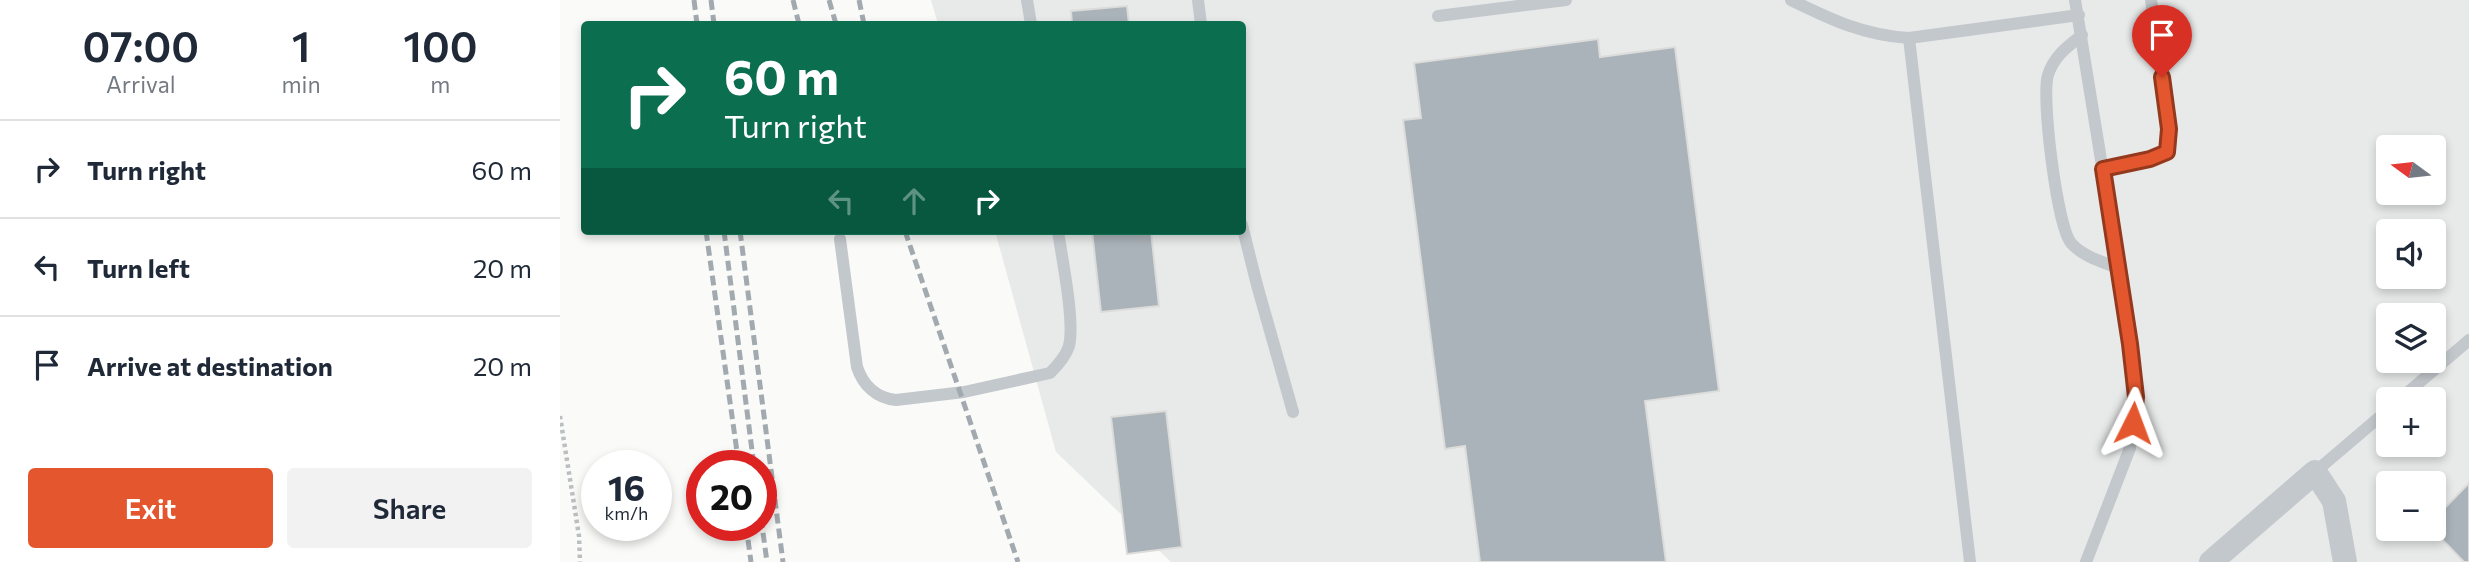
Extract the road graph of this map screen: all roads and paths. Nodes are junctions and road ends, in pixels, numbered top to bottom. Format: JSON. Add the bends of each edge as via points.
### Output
{"nodes":[{"id":1,"x":1027,"y":0,"type":"edge"},
{"id":2,"x":1198,"y":0,"type":"edge"},
{"id":3,"x":1566,"y":0,"type":"edge"},
{"id":4,"x":1791,"y":0,"type":"edge"},
{"id":5,"x":2075,"y":0,"type":"edge"},
{"id":6,"x":2151,"y":0,"type":"edge"},
{"id":7,"x":2078,"y":15,"type":"junction"},
{"id":8,"x":1438,"y":16,"type":"dead end"},
{"id":9,"x":1030,"y":21,"type":"edge"},
{"id":10,"x":1201,"y":21,"type":"edge"},
{"id":11,"x":2082,"y":35,"type":"junction"},
{"id":12,"x":1909,"y":38,"type":"junction"},
{"id":13,"x":2103,"y":169,"type":"junction"},
{"id":14,"x":1059,"y":235,"type":"edge"},
{"id":15,"x":1244,"y":235,"type":"edge"},
{"id":16,"x":840,"y":239,"type":"dead end"},
{"id":17,"x":2118,"y":268,"type":"junction"},
{"id":18,"x":2469,"y":340,"type":"edge"},
{"id":19,"x":2414,"y":387,"type":"edge"},
{"id":20,"x":1293,"y":412,"type":"dead end"},
{"id":21,"x":560,"y":416,"type":"edge"},
{"id":22,"x":2376,"y":420,"type":"edge"},
{"id":23,"x":2315,"y":472,"type":"junction"},
{"id":24,"x":580,"y":562,"type":"edge"},
{"id":25,"x":1970,"y":562,"type":"edge"},
{"id":26,"x":2086,"y":562,"type":"edge"},
{"id":27,"x":2211,"y":562,"type":"edge"},
{"id":28,"x":2345,"y":562,"type":"edge"}],
"edges":[{"from":1,"to":9,"type":"lane"},
{"from":2,"to":10,"type":"lane"},
{"from":3,"to":8,"type":"lane"},
{"from":4,"to":12,"type":"lane","via":[[1864,32]]},
{"from":5,"to":7,"type":"lane"},
{"from":6,"to":13,"type":"lane","via":[[2169,129],[2167,152]]},
{"from":7,"to":11,"type":"lane"},
{"from":7,"to":12,"type":"lane"},
{"from":11,"to":13,"type":"lane"},
{"from":11,"to":17,"type":"lane","via":[[2057,55],[2045,87],[2062,222],[2071,243],[2084,254]]},
{"from":12,"to":25,"type":"lane"},
{"from":13,"to":17,"type":"lane"},
{"from":14,"to":16,"type":"lane","via":[[1071,327],[1069,345],[1058,366],[1050,373],[964,392],[896,400],[872,391],[857,367]]},
{"from":15,"to":20,"type":"lane"},
{"from":17,"to":26,"type":"lane","via":[[2136,397],[2130,448]]},
{"from":18,"to":19,"type":"lane"},
{"from":21,"to":24,"type":"path"},
{"from":22,"to":23,"type":"lane"},
{"from":23,"to":27,"type":"street"},
{"from":23,"to":28,"type":"street","via":[[2334,501]]}]}
